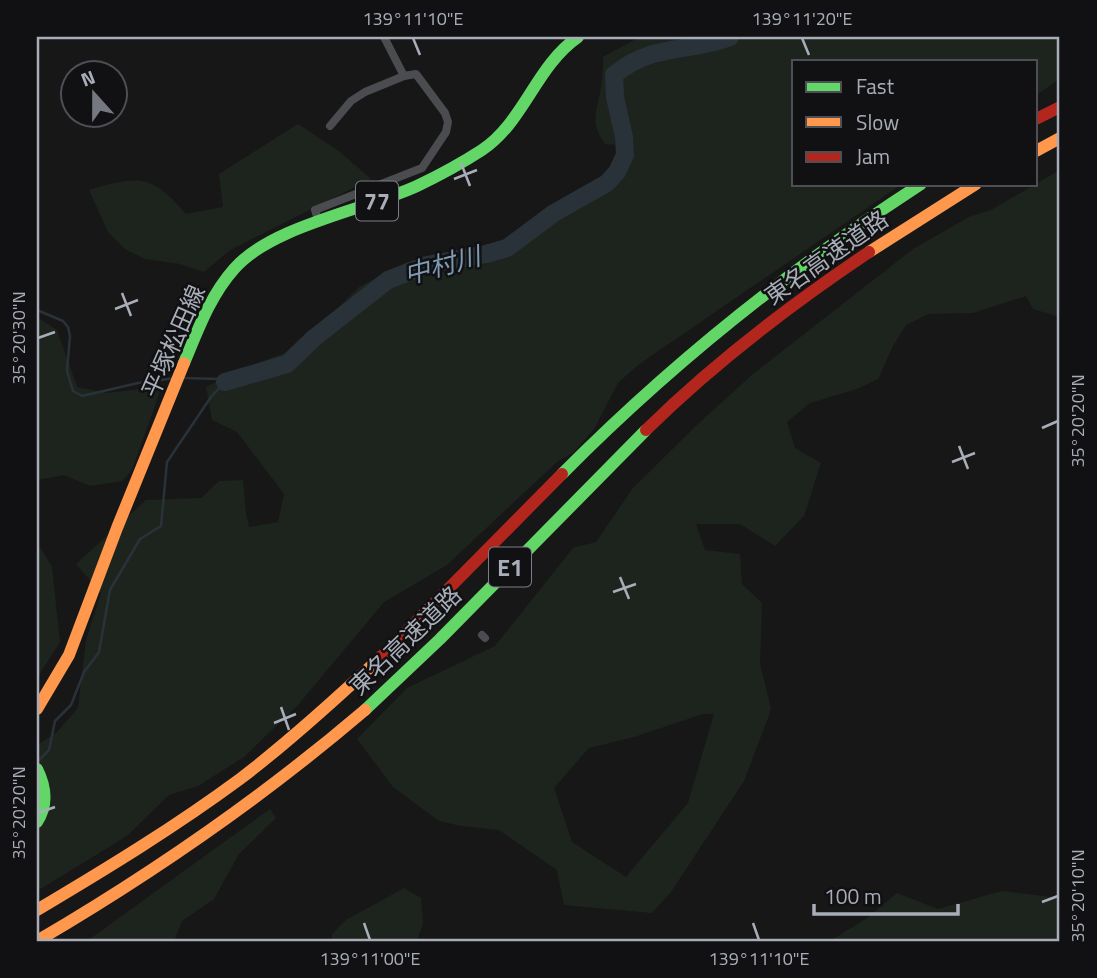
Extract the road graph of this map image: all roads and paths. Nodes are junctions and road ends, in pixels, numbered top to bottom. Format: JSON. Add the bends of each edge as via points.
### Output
{"nodes":[{"id":1,"x":384,"y":37,"type":"edge"},
{"id":2,"x":578,"y":37,"type":"edge"},
{"id":3,"x":404,"y":76,"type":"junction"},
{"id":4,"x":1060,"y":107,"type":"edge"},
{"id":5,"x":1038,"y":118,"type":"edge"},
{"id":6,"x":330,"y":126,"type":"dead end"},
{"id":7,"x":1060,"y":138,"type":"edge"},
{"id":8,"x":1038,"y":150,"type":"edge"},
{"id":9,"x":918,"y":186,"type":"edge"},
{"id":10,"x":973,"y":186,"type":"edge"},
{"id":11,"x":319,"y":222,"type":"junction"},
{"id":12,"x":37,"y":709,"type":"edge"},
{"id":13,"x":38,"y":771,"type":"edge"},
{"id":14,"x":37,"y":822,"type":"edge"},
{"id":15,"x":37,"y":910,"type":"edge"},
{"id":16,"x":37,"y":940,"type":"edge"}],
"edges":[{"from":1,"to":3,"type":"street"},
{"from":2,"to":11,"type":"main road","name":"平塚松田線","number":"77","via":[[549,64],[506,127],[484,149],[417,186]]},
{"from":3,"to":6,"type":"street","via":[[351,101]]},
{"from":3,"to":11,"type":"street","via":[[416,74],[445,113],[446,132],[422,168],[314,210]]},
{"from":4,"to":5,"type":"main road"},
{"from":7,"to":8,"type":"main road"},
{"from":9,"to":15,"type":"main road","name":"東名高速道路","number":"E1","via":[[791,272],[694,350],[623,414],[388,651],[302,729],[159,836]]},
{"from":10,"to":16,"type":"main road","name":"東名高速道路","number":"E1","via":[[848,264],[715,368],[605,469],[368,707],[294,770],[167,862]]},
{"from":11,"to":12,"type":"main road","name":"平塚松田線","number":"77","via":[[260,247],[234,268],[208,305],[69,655]]},
{"from":13,"to":14,"type":"main road","via":[[45,799]]}]}
